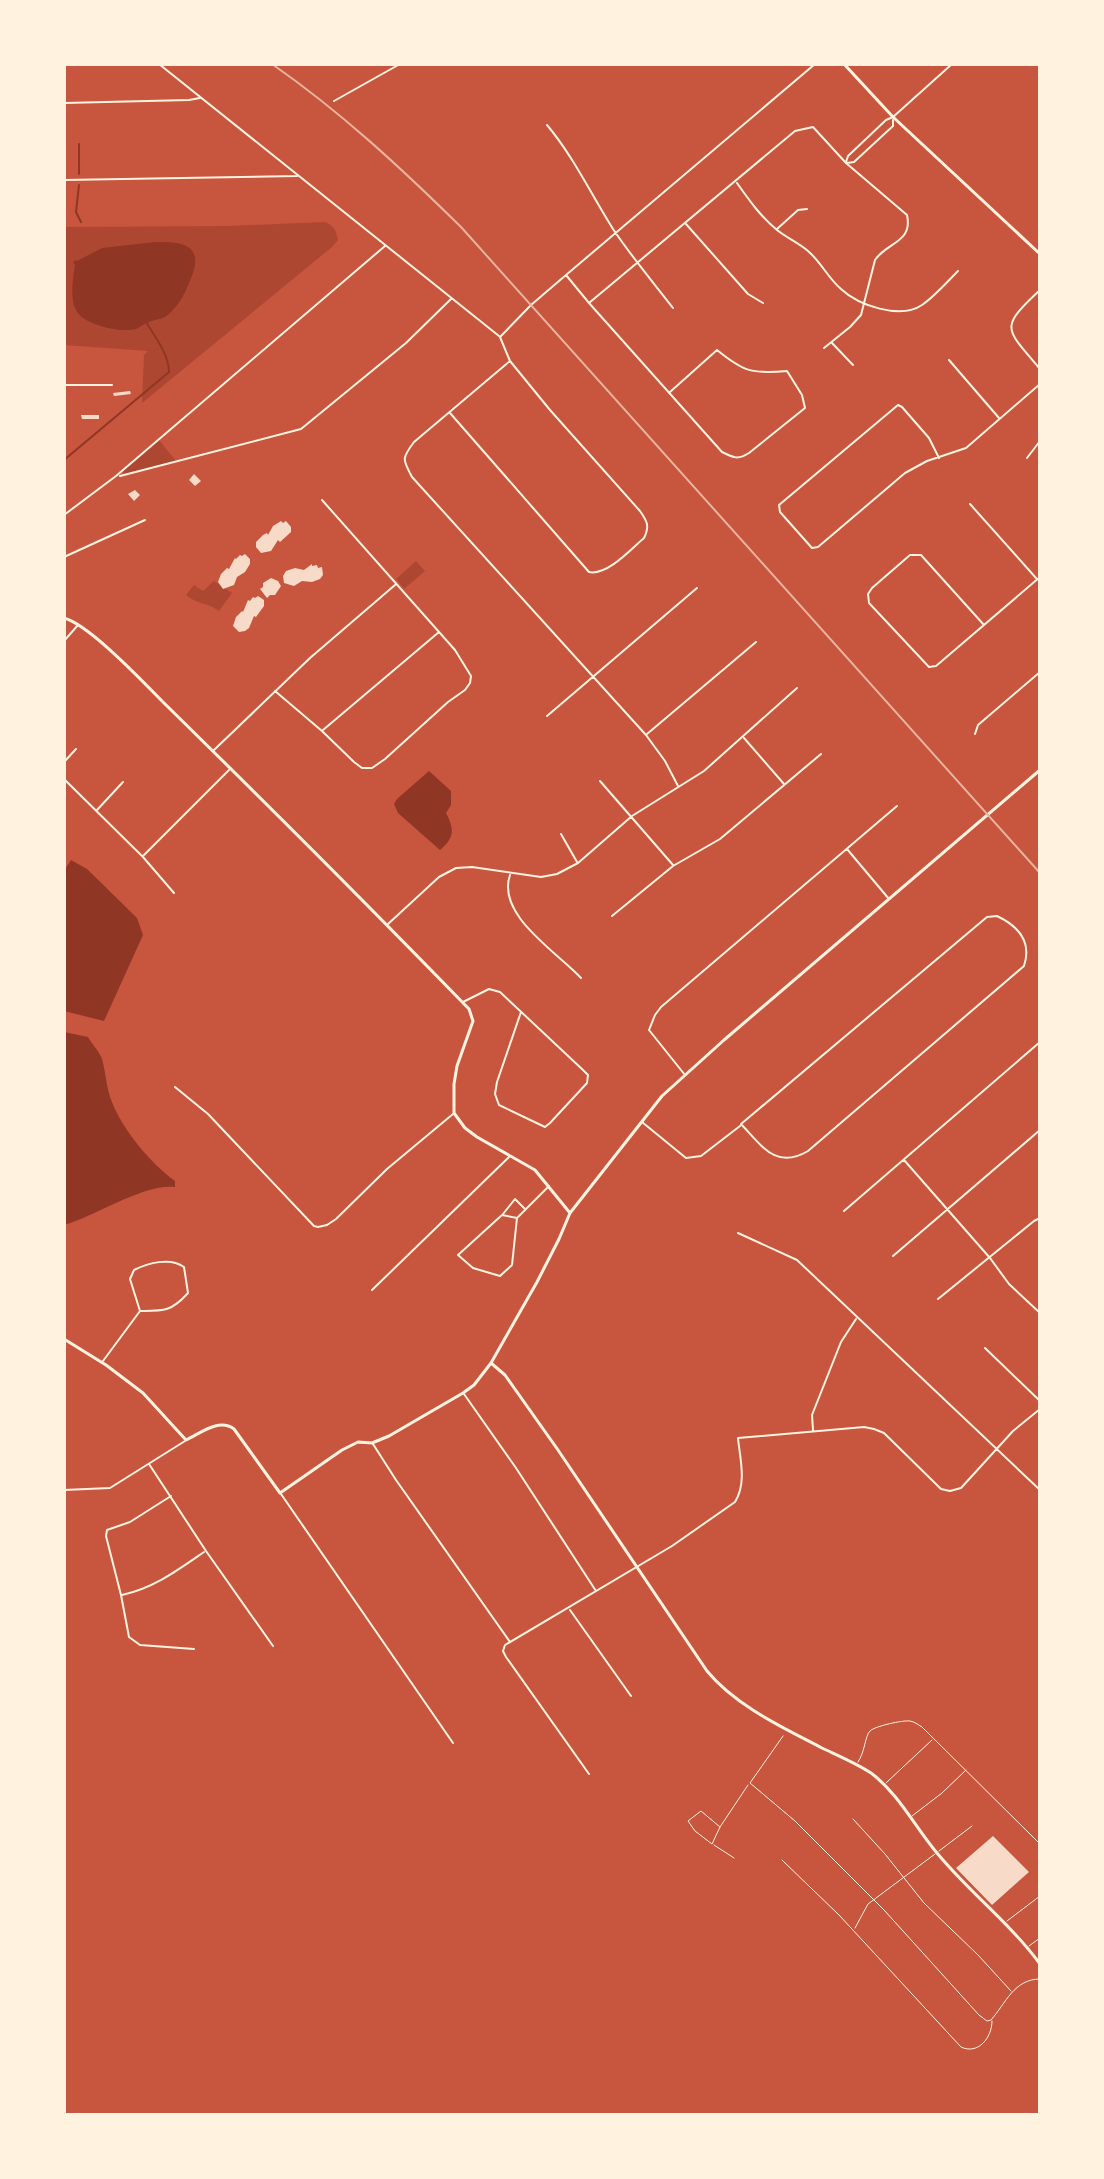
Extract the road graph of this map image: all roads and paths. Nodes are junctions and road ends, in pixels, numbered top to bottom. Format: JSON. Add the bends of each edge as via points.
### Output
{"nodes":[{"id":1,"x":159,"y":64,"type":"edge"},
{"id":2,"x":400,"y":64,"type":"edge"},
{"id":3,"x":815,"y":64,"type":"edge"},
{"id":4,"x":844,"y":64,"type":"edge"},
{"id":5,"x":952,"y":64,"type":"edge"},
{"id":6,"x":201,"y":97,"type":"junction"},
{"id":7,"x":334,"y":101,"type":"dead end"},
{"id":8,"x":64,"y":103,"type":"edge"},
{"id":9,"x":893,"y":117,"type":"junction"},
{"id":10,"x":547,"y":125,"type":"dead end"},
{"id":11,"x":846,"y":163,"type":"junction"},
{"id":12,"x":298,"y":176,"type":"junction"},
{"id":13,"x":64,"y":180,"type":"edge"},
{"id":14,"x":736,"y":181,"type":"junction"},
{"id":15,"x":807,"y":209,"type":"dead end"},
{"id":16,"x":685,"y":223,"type":"junction"},
{"id":17,"x":776,"y":230,"type":"junction"},
{"id":18,"x":616,"y":233,"type":"junction"},
{"id":19,"x":386,"y":245,"type":"junction"},
{"id":20,"x":1040,"y":254,"type":"edge"},
{"id":21,"x":638,"y":262,"type":"junction"},
{"id":22,"x":958,"y":271,"type":"dead end"},
{"id":23,"x":566,"y":275,"type":"junction"},
{"id":24,"x":1040,"y":290,"type":"edge"},
{"id":25,"x":452,"y":298,"type":"junction"},
{"id":26,"x":589,"y":303,"type":"junction"},
{"id":27,"x":763,"y":303,"type":"dead end"},
{"id":28,"x":863,"y":303,"type":"junction"},
{"id":29,"x":673,"y":308,"type":"dead end"},
{"id":30,"x":500,"y":337,"type":"junction"},
{"id":31,"x":831,"y":342,"type":"junction"},
{"id":32,"x":824,"y":348,"type":"dead end"},
{"id":33,"x":949,"y":360,"type":"dead end"},
{"id":34,"x":510,"y":361,"type":"junction"},
{"id":35,"x":853,"y":365,"type":"dead end"},
{"id":36,"x":1040,"y":369,"type":"edge"},
{"id":37,"x":1040,"y":384,"type":"edge"},
{"id":38,"x":64,"y":385,"type":"edge"},
{"id":39,"x":112,"y":385,"type":"dead end"},
{"id":40,"x":670,"y":392,"type":"junction"},
{"id":41,"x":449,"y":412,"type":"junction"},
{"id":42,"x":1000,"y":419,"type":"junction"},
{"id":43,"x":1040,"y":441,"type":"edge"},
{"id":44,"x":939,"y":458,"type":"junction"},
{"id":45,"x":1027,"y":458,"type":"dead end"},
{"id":46,"x":116,"y":476,"type":"junction"},
{"id":47,"x":322,"y":500,"type":"dead end"},
{"id":48,"x":970,"y":504,"type":"dead end"},
{"id":49,"x":64,"y":515,"type":"edge"},
{"id":50,"x":145,"y":520,"type":"dead end"},
{"id":51,"x":64,"y":557,"type":"edge"},
{"id":52,"x":1039,"y":578,"type":"edge"},
{"id":53,"x":396,"y":584,"type":"junction"},
{"id":54,"x":697,"y":588,"type":"dead end"},
{"id":55,"x":64,"y":618,"type":"edge"},
{"id":56,"x":78,"y":625,"type":"junction"},
{"id":57,"x":984,"y":625,"type":"junction"},
{"id":58,"x":439,"y":632,"type":"junction"},
{"id":59,"x":64,"y":641,"type":"edge"},
{"id":60,"x":756,"y":642,"type":"dead end"},
{"id":61,"x":1040,"y":672,"type":"edge"},
{"id":62,"x":593,"y":677,"type":"junction"},
{"id":63,"x":797,"y":688,"type":"dead end"},
{"id":64,"x":275,"y":691,"type":"junction"},
{"id":65,"x":547,"y":716,"type":"dead end"},
{"id":66,"x":322,"y":731,"type":"junction"},
{"id":67,"x":975,"y":734,"type":"dead end"},
{"id":68,"x":646,"y":735,"type":"junction"},
{"id":69,"x":743,"y":737,"type":"junction"},
{"id":70,"x":76,"y":749,"type":"dead end"},
{"id":71,"x":213,"y":751,"type":"junction"},
{"id":72,"x":821,"y":754,"type":"dead end"},
{"id":73,"x":64,"y":762,"type":"edge"},
{"id":74,"x":231,"y":768,"type":"junction"},
{"id":75,"x":1040,"y":770,"type":"edge"},
{"id":76,"x":64,"y":779,"type":"edge"},
{"id":77,"x":600,"y":781,"type":"dead end"},
{"id":78,"x":123,"y":782,"type":"dead end"},
{"id":79,"x":784,"y":784,"type":"junction"},
{"id":80,"x":678,"y":786,"type":"junction"},
{"id":81,"x":897,"y":806,"type":"dead end"},
{"id":82,"x":96,"y":811,"type":"junction"},
{"id":83,"x":632,"y":816,"type":"junction"},
{"id":84,"x":561,"y":834,"type":"dead end"},
{"id":85,"x":847,"y":849,"type":"junction"},
{"id":86,"x":143,"y":857,"type":"junction"},
{"id":87,"x":578,"y":863,"type":"junction"},
{"id":88,"x":673,"y":866,"type":"junction"},
{"id":89,"x":511,"y":874,"type":"junction"},
{"id":90,"x":174,"y":893,"type":"dead end"},
{"id":91,"x":890,"y":900,"type":"junction"},
{"id":92,"x":612,"y":916,"type":"dead end"},
{"id":93,"x":387,"y":925,"type":"junction"},
{"id":94,"x":581,"y":978,"type":"dead end"},
{"id":95,"x":462,"y":1003,"type":"junction"},
{"id":96,"x":521,"y":1012,"type":"junction"},
{"id":97,"x":1040,"y":1042,"type":"edge"},
{"id":98,"x":685,"y":1076,"type":"junction"},
{"id":99,"x":175,"y":1087,"type":"dead end"},
{"id":100,"x":454,"y":1113,"type":"junction"},
{"id":101,"x":641,"y":1121,"type":"junction"},
{"id":102,"x":741,"y":1124,"type":"junction"},
{"id":103,"x":1040,"y":1130,"type":"edge"},
{"id":104,"x":511,"y":1155,"type":"junction"},
{"id":105,"x":903,"y":1159,"type":"junction"},
{"id":106,"x":550,"y":1186,"type":"junction"},
{"id":107,"x":947,"y":1209,"type":"junction"},
{"id":108,"x":525,"y":1210,"type":"junction"},
{"id":109,"x":844,"y":1211,"type":"dead end"},
{"id":110,"x":570,"y":1213,"type":"junction"},
{"id":111,"x":502,"y":1215,"type":"junction"},
{"id":112,"x":517,"y":1218,"type":"junction"},
{"id":113,"x":1040,"y":1218,"type":"edge"},
{"id":114,"x":738,"y":1233,"type":"dead end"},
{"id":115,"x":893,"y":1256,"type":"dead end"},
{"id":116,"x":990,"y":1258,"type":"junction"},
{"id":117,"x":372,"y":1290,"type":"dead end"},
{"id":118,"x":938,"y":1299,"type":"dead end"},
{"id":119,"x":140,"y":1311,"type":"junction"},
{"id":120,"x":1040,"y":1313,"type":"edge"},
{"id":121,"x":857,"y":1317,"type":"junction"},
{"id":122,"x":64,"y":1339,"type":"edge"},
{"id":123,"x":985,"y":1348,"type":"dead end"},
{"id":124,"x":102,"y":1362,"type":"junction"},
{"id":125,"x":491,"y":1363,"type":"junction"},
{"id":126,"x":463,"y":1393,"type":"junction"},
{"id":127,"x":1040,"y":1401,"type":"edge"},
{"id":128,"x":1040,"y":1409,"type":"edge"},
{"id":129,"x":814,"y":1431,"type":"junction"},
{"id":130,"x":186,"y":1440,"type":"junction"},
{"id":131,"x":372,"y":1443,"type":"junction"},
{"id":132,"x":996,"y":1450,"type":"junction"},
{"id":133,"x":149,"y":1464,"type":"junction"},
{"id":134,"x":64,"y":1490,"type":"edge"},
{"id":135,"x":1040,"y":1490,"type":"edge"},
{"id":136,"x":280,"y":1493,"type":"junction"},
{"id":137,"x":171,"y":1496,"type":"junction"},
{"id":138,"x":206,"y":1551,"type":"junction"},
{"id":139,"x":638,"y":1567,"type":"junction"},
{"id":140,"x":596,"y":1591,"type":"junction"},
{"id":141,"x":121,"y":1595,"type":"junction"},
{"id":142,"x":569,"y":1609,"type":"junction"},
{"id":143,"x":510,"y":1642,"type":"junction"},
{"id":144,"x":273,"y":1646,"type":"dead end"},
{"id":145,"x":194,"y":1649,"type":"dead end"},
{"id":146,"x":631,"y":1696,"type":"dead end"},
{"id":147,"x":783,"y":1736,"type":"dead end"},
{"id":148,"x":933,"y":1739,"type":"junction"},
{"id":149,"x":453,"y":1743,"type":"dead end"},
{"id":150,"x":856,"y":1764,"type":"junction"},
{"id":151,"x":966,"y":1770,"type":"junction"},
{"id":152,"x":589,"y":1774,"type":"dead end"},
{"id":153,"x":750,"y":1783,"type":"junction"},
{"id":154,"x":884,"y":1784,"type":"junction"},
{"id":155,"x":910,"y":1817,"type":"junction"},
{"id":156,"x":853,"y":1819,"type":"dead end"},
{"id":157,"x":972,"y":1826,"type":"dead end"},
{"id":158,"x":720,"y":1827,"type":"junction"},
{"id":159,"x":712,"y":1844,"type":"junction"},
{"id":160,"x":1040,"y":1844,"type":"edge"},
{"id":161,"x":937,"y":1853,"type":"junction"},
{"id":162,"x":734,"y":1858,"type":"dead end"},
{"id":163,"x":782,"y":1860,"type":"dead end"},
{"id":164,"x":903,"y":1879,"type":"junction"},
{"id":165,"x":1040,"y":1896,"type":"edge"},
{"id":166,"x":874,"y":1901,"type":"junction"},
{"id":167,"x":1005,"y":1923,"type":"junction"},
{"id":168,"x":853,"y":1930,"type":"junction"},
{"id":169,"x":1040,"y":1938,"type":"edge"},
{"id":170,"x":1027,"y":1947,"type":"junction"},
{"id":171,"x":1040,"y":1964,"type":"edge"},
{"id":172,"x":1040,"y":1979,"type":"edge"},
{"id":173,"x":1011,"y":1991,"type":"junction"},
{"id":174,"x":992,"y":2018,"type":"junction"}],
"edges":[{"from":1,"to":6,"type":"street"},
{"from":2,"to":7,"type":"street"},
{"from":3,"to":18,"type":"street"},
{"from":4,"to":9,"type":"street"},
{"from":5,"to":9,"type":"street"},
{"from":6,"to":8,"type":"street"},
{"from":6,"to":12,"type":"street"},
{"from":9,"to":11,"type":"street"},
{"from":9,"to":11,"type":"street","via":[[893,126],[854,162]]},
{"from":9,"to":20,"type":"street"},
{"from":10,"to":18,"type":"street"},
{"from":11,"to":14,"type":"street","via":[[813,127],[798,130]]},
{"from":11,"to":28,"type":"street","via":[[907,215],[909,224],[900,241],[875,260]]},
{"from":12,"to":13,"type":"street"},
{"from":12,"to":19,"type":"street"},
{"from":14,"to":16,"type":"street"},
{"from":14,"to":17,"type":"street"},
{"from":15,"to":17,"type":"street","via":[[798,210]]},
{"from":16,"to":21,"type":"street"},
{"from":16,"to":27,"type":"street","via":[[748,294]]},
{"from":17,"to":28,"type":"street","via":[[806,249],[840,288]]},
{"from":18,"to":21,"type":"street"},
{"from":18,"to":23,"type":"street"},
{"from":19,"to":25,"type":"street"},
{"from":19,"to":46,"type":"street"},
{"from":21,"to":26,"type":"street"},
{"from":21,"to":29,"type":"street"},
{"from":22,"to":28,"type":"street","via":[[913,309]]},
{"from":23,"to":26,"type":"street"},
{"from":23,"to":30,"type":"street"},
{"from":24,"to":36,"type":"street","via":[[1016,312],[1010,331]]},
{"from":25,"to":30,"type":"street"},
{"from":25,"to":46,"type":"street","via":[[301,429]]},
{"from":26,"to":40,"type":"street"},
{"from":28,"to":31,"type":"street","via":[[861,315]]},
{"from":30,"to":34,"type":"street"},
{"from":31,"to":32,"type":"street"},
{"from":31,"to":35,"type":"street"},
{"from":33,"to":42,"type":"street"},
{"from":34,"to":41,"type":"street"},
{"from":34,"to":41,"type":"street","via":[[648,523],[644,538],[605,571],[589,572]]},
{"from":37,"to":42,"type":"street"},
{"from":38,"to":39,"type":"street"},
{"from":40,"to":40,"type":"street","via":[[722,452],[736,459],[805,408],[787,371],[747,371],[717,350]]},
{"from":41,"to":62,"type":"street","via":[[414,442],[404,463]]},
{"from":42,"to":44,"type":"street","via":[[966,448]]},
{"from":43,"to":45,"type":"street"},
{"from":44,"to":44,"type":"street","via":[[929,438],[898,405],[779,505],[780,512],[812,548],[818,547],[905,473]]},
{"from":46,"to":49,"type":"street"},
{"from":47,"to":53,"type":"street"},
{"from":48,"to":52,"type":"street"},
{"from":50,"to":51,"type":"street"},
{"from":52,"to":57,"type":"street"},
{"from":53,"to":58,"type":"street"},
{"from":53,"to":64,"type":"street"},
{"from":54,"to":62,"type":"street"},
{"from":55,"to":56,"type":"street"},
{"from":56,"to":59,"type":"street"},
{"from":56,"to":71,"type":"street"},
{"from":57,"to":57,"type":"street","via":[[921,555],[910,555],[868,594],[869,603],[929,667]]},
{"from":58,"to":66,"type":"street"},
{"from":58,"to":66,"type":"street","via":[[466,667],[470,683],[385,759],[362,768]]},
{"from":60,"to":68,"type":"street"},
{"from":61,"to":67,"type":"street","via":[[978,725]]},
{"from":62,"to":65,"type":"street"},
{"from":62,"to":68,"type":"street"},
{"from":63,"to":69,"type":"street"},
{"from":64,"to":66,"type":"street"},
{"from":64,"to":71,"type":"street"},
{"from":68,"to":80,"type":"street"},
{"from":69,"to":79,"type":"street"},
{"from":69,"to":80,"type":"street"},
{"from":70,"to":73,"type":"street"},
{"from":71,"to":74,"type":"street"},
{"from":72,"to":79,"type":"street"},
{"from":74,"to":86,"type":"street"},
{"from":74,"to":93,"type":"street"},
{"from":75,"to":91,"type":"street"},
{"from":76,"to":82,"type":"street"},
{"from":77,"to":83,"type":"street"},
{"from":78,"to":82,"type":"street"},
{"from":79,"to":88,"type":"street","via":[[720,839]]},
{"from":80,"to":83,"type":"street"},
{"from":81,"to":85,"type":"street"},
{"from":82,"to":86,"type":"street"},
{"from":83,"to":87,"type":"street"},
{"from":83,"to":88,"type":"street"},
{"from":84,"to":87,"type":"street"},
{"from":85,"to":91,"type":"street"},
{"from":85,"to":98,"type":"street","via":[[655,1015],[649,1030]]},
{"from":86,"to":90,"type":"street"},
{"from":87,"to":89,"type":"street","via":[[541,877]]},
{"from":88,"to":92,"type":"street"},
{"from":89,"to":93,"type":"street","via":[[456,868]]},
{"from":89,"to":94,"type":"street","via":[[509,899],[522,922]]},
{"from":91,"to":98,"type":"street"},
{"from":93,"to":95,"type":"street"},
{"from":95,"to":96,"type":"street","via":[[489,989]]},
{"from":95,"to":100,"type":"street","via":[[473,1021],[457,1066]]},
{"from":96,"to":96,"type":"street","via":[[588,1075],[587,1083],[545,1127],[499,1105],[495,1094]]},
{"from":97,"to":105,"type":"street"},
{"from":98,"to":101,"type":"street"},
{"from":99,"to":100,"type":"street","via":[[318,1227],[347,1209]]},
{"from":100,"to":104,"type":"street","via":[[477,1137]]},
{"from":101,"to":102,"type":"street","via":[[686,1158],[701,1156]]},
{"from":101,"to":110,"type":"street"},
{"from":102,"to":102,"type":"street","via":[[987,917],[1008,921],[1027,943],[1024,966],[797,1158],[770,1154]]},
{"from":103,"to":107,"type":"street"},
{"from":104,"to":106,"type":"street"},
{"from":104,"to":117,"type":"street"},
{"from":105,"to":107,"type":"street"},
{"from":105,"to":109,"type":"street"},
{"from":106,"to":108,"type":"street"},
{"from":106,"to":110,"type":"street"},
{"from":107,"to":115,"type":"street"},
{"from":107,"to":116,"type":"street"},
{"from":108,"to":111,"type":"street","via":[[515,1199]]},
{"from":108,"to":112,"type":"street"},
{"from":110,"to":125,"type":"street"},
{"from":111,"to":112,"type":"street"},
{"from":111,"to":112,"type":"street","via":[[458,1255],[473,1268],[500,1276],[512,1265]]},
{"from":113,"to":116,"type":"street"},
{"from":114,"to":121,"type":"street","via":[[797,1260]]},
{"from":116,"to":118,"type":"street"},
{"from":116,"to":120,"type":"street"},
{"from":119,"to":119,"type":"street","via":[[130,1279],[134,1270],[163,1262],[184,1267],[188,1293],[178,1304],[166,1311]]},
{"from":119,"to":124,"type":"street"},
{"from":121,"to":129,"type":"street","via":[[841,1342],[812,1415]]},
{"from":121,"to":132,"type":"street"},
{"from":122,"to":124,"type":"street"},
{"from":123,"to":127,"type":"street"},
{"from":124,"to":130,"type":"street","via":[[143,1393]]},
{"from":125,"to":126,"type":"street"},
{"from":125,"to":139,"type":"street","via":[[505,1375]]},
{"from":126,"to":131,"type":"street"},
{"from":126,"to":140,"type":"street"},
{"from":128,"to":132,"type":"street"},
{"from":129,"to":132,"type":"street","via":[[864,1427],[884,1433],[941,1489],[950,1491],[961,1488]]},
{"from":129,"to":139,"type":"street","via":[[738,1438],[741,1479],[735,1502]]},
{"from":130,"to":133,"type":"street"},
{"from":130,"to":136,"type":"street","via":[[228,1424]]},
{"from":131,"to":136,"type":"street","via":[[358,1442],[342,1450]]},
{"from":131,"to":143,"type":"street"},
{"from":132,"to":135,"type":"street"},
{"from":133,"to":134,"type":"street","via":[[110,1488]]},
{"from":133,"to":137,"type":"street"},
{"from":136,"to":149,"type":"street"},
{"from":137,"to":138,"type":"street"},
{"from":137,"to":141,"type":"street","via":[[107,1530]]},
{"from":138,"to":141,"type":"street","via":[[160,1582]]},
{"from":138,"to":144,"type":"street"},
{"from":139,"to":140,"type":"street"},
{"from":139,"to":150,"type":"street","via":[[722,1689]]},
{"from":140,"to":142,"type":"street"},
{"from":141,"to":145,"type":"street","via":[[134,1642]]},
{"from":142,"to":143,"type":"street"},
{"from":142,"to":146,"type":"street"},
{"from":143,"to":152,"type":"street","via":[[503,1651],[506,1657]]},
{"from":147,"to":153,"type":"lane"},
{"from":148,"to":150,"type":"lane","via":[[914,1722],[876,1727],[867,1734]]},
{"from":148,"to":151,"type":"lane"},
{"from":148,"to":154,"type":"lane"},
{"from":150,"to":154,"type":"street"},
{"from":151,"to":155,"type":"lane"},
{"from":151,"to":160,"type":"lane"},
{"from":153,"to":158,"type":"lane"},
{"from":153,"to":166,"type":"lane"},
{"from":154,"to":155,"type":"street"},
{"from":155,"to":161,"type":"street"},
{"from":156,"to":164,"type":"lane"},
{"from":157,"to":161,"type":"lane"},
{"from":158,"to":159,"type":"lane"},
{"from":158,"to":159,"type":"lane","via":[[701,1811],[688,1821]]},
{"from":159,"to":162,"type":"lane"},
{"from":161,"to":164,"type":"lane"},
{"from":161,"to":167,"type":"street"},
{"from":163,"to":168,"type":"lane"},
{"from":164,"to":166,"type":"lane"},
{"from":164,"to":173,"type":"lane"},
{"from":165,"to":167,"type":"lane"},
{"from":166,"to":168,"type":"lane"},
{"from":166,"to":174,"type":"lane","via":[[979,2015],[987,2021]]},
{"from":167,"to":170,"type":"street"},
{"from":168,"to":174,"type":"lane","via":[[961,2047],[975,2050],[988,2036]]},
{"from":169,"to":170,"type":"lane"},
{"from":170,"to":171,"type":"street"},
{"from":172,"to":173,"type":"lane"},
{"from":173,"to":174,"type":"lane"}]}
